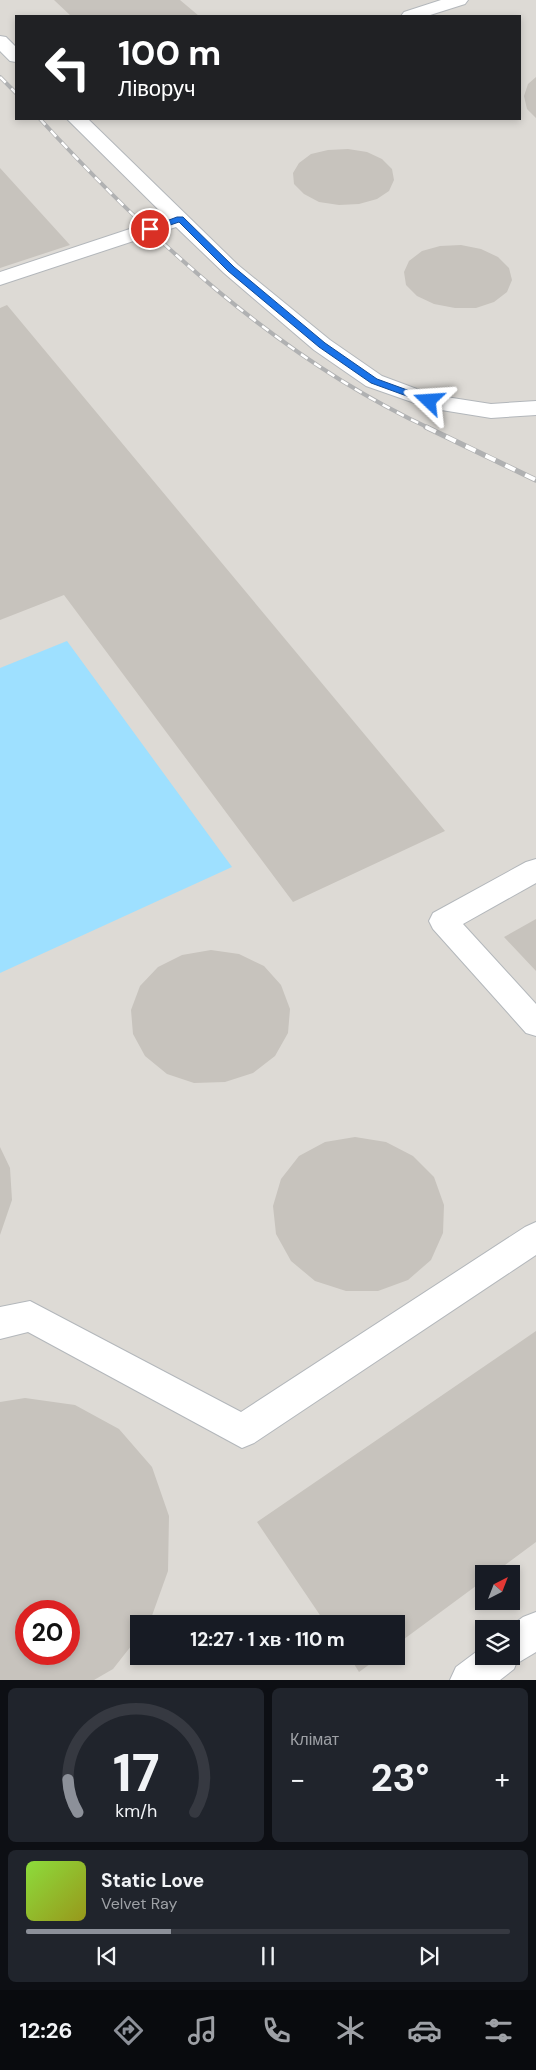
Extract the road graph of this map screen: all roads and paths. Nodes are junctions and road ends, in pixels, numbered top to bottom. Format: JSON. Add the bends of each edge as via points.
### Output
{"nodes":[{"id":1,"x":459,"y":0,"type":"edge"},
{"id":2,"x":413,"y":15,"type":"edge"},
{"id":3,"x":0,"y":40,"type":"edge"},
{"id":4,"x":15,"y":56,"type":"edge"},
{"id":5,"x":86,"y":120,"type":"edge"},
{"id":6,"x":180,"y":219,"type":"junction"},
{"id":7,"x":0,"y":279,"type":"edge"},
{"id":8,"x":536,"y":408,"type":"edge"},
{"id":9,"x":536,"y":870,"type":"edge"},
{"id":10,"x":536,"y":1024,"type":"edge"},
{"id":11,"x":536,"y":1237,"type":"edge"},
{"id":12,"x":0,"y":1323,"type":"edge"},
{"id":13,"x":536,"y":1630,"type":"edge"},
{"id":14,"x":520,"y":1642,"type":"edge"},
{"id":15,"x":489,"y":1665,"type":"edge"},
{"id":16,"x":469,"y":1680,"type":"edge"}],
"edges":[{"from":1,"to":2,"type":"lane"},
{"from":3,"to":4,"type":"lane"},
{"from":5,"to":6,"type":"lane"},
{"from":6,"to":7,"type":"lane"},
{"from":6,"to":8,"type":"lane","via":[[231,269],[322,345],[374,381],[429,401],[491,411]]},
{"from":9,"to":10,"type":"lane","via":[[443,921]]},
{"from":11,"to":12,"type":"lane","via":[[242,1431],[30,1316]]},
{"from":13,"to":14,"type":"lane"},
{"from":15,"to":16,"type":"lane"}]}
